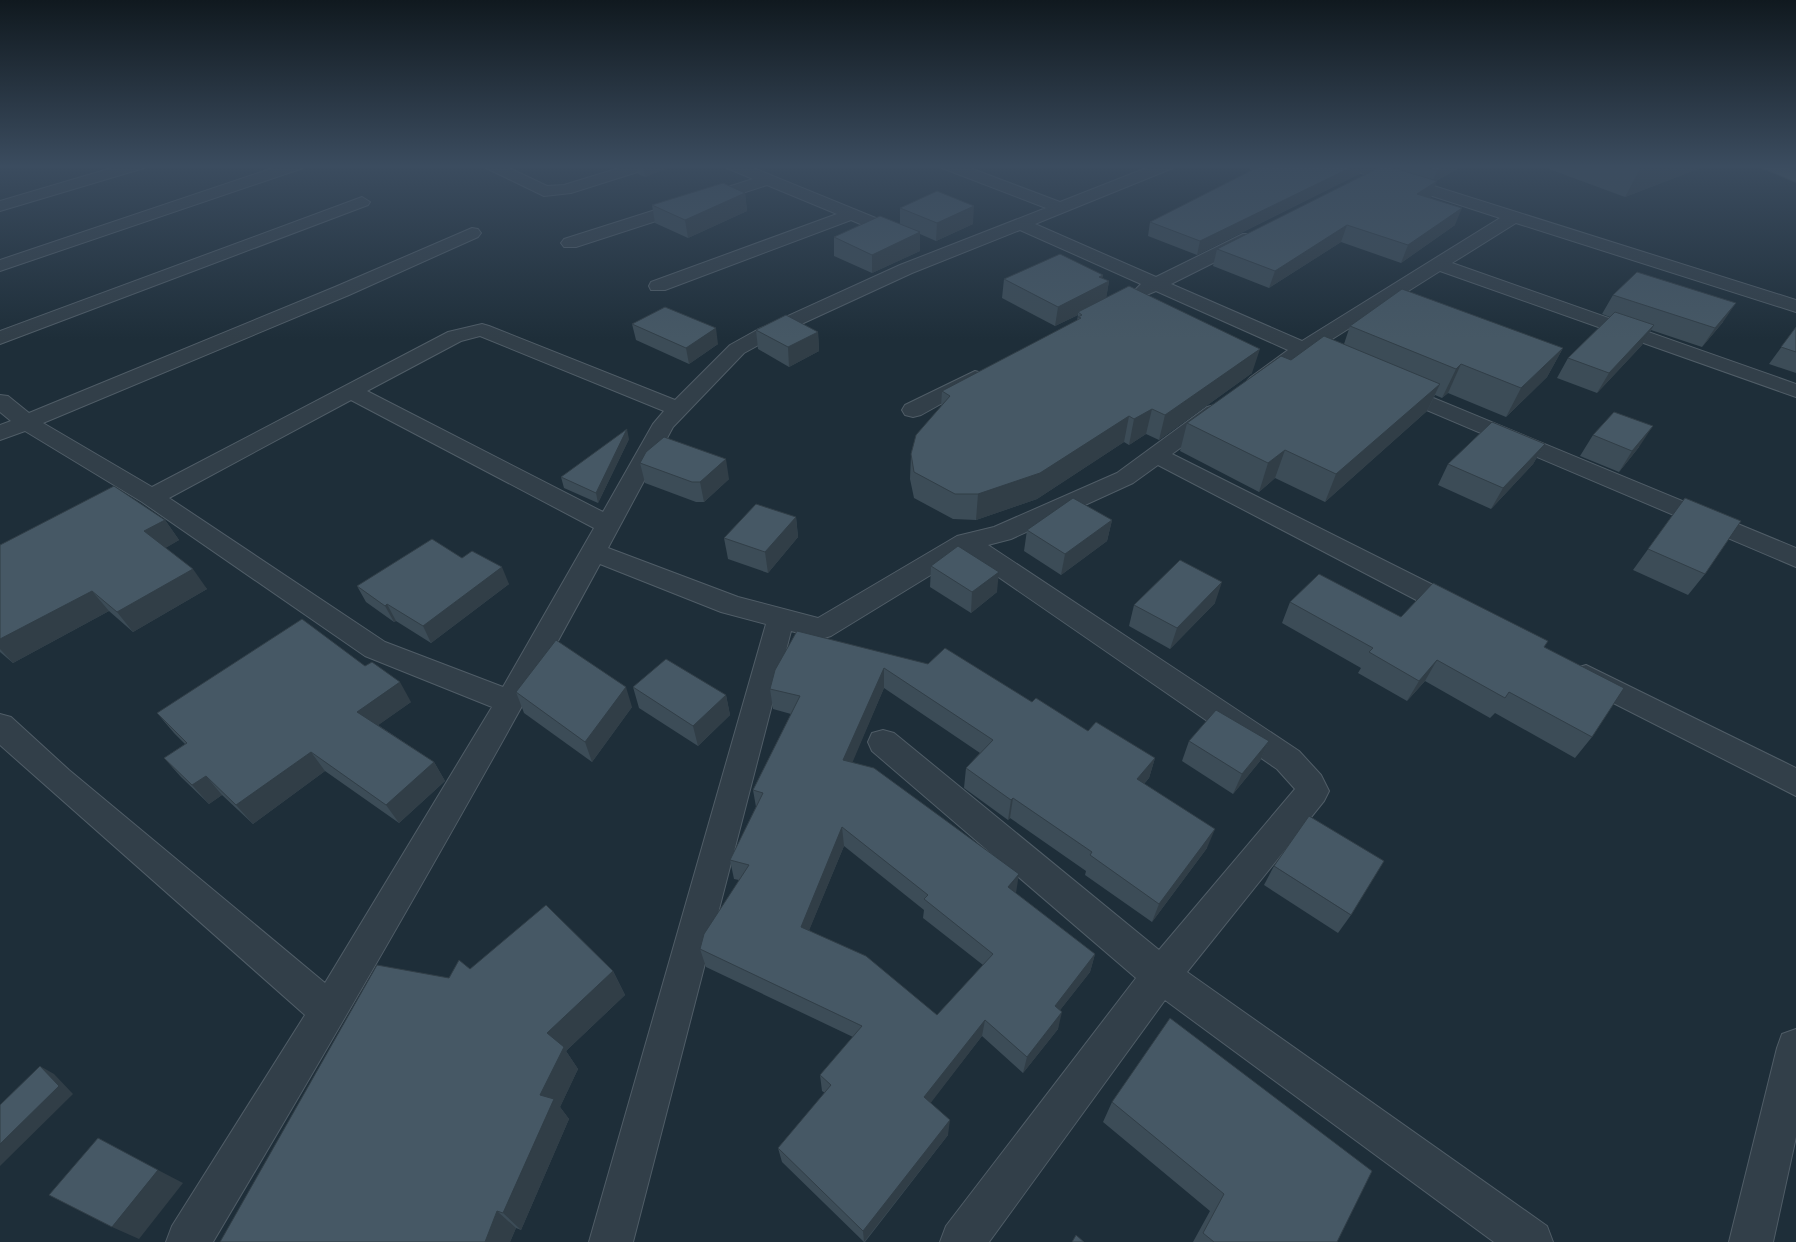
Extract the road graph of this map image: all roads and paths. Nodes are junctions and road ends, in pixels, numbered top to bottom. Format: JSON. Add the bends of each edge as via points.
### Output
{"nodes":[{"id":1,"x":127,"y":223,"type":"edge"},
{"id":2,"x":306,"y":223,"type":"edge"},
{"id":3,"x":632,"y":223,"type":"edge"},
{"id":4,"x":829,"y":223,"type":"edge"},
{"id":5,"x":874,"y":223,"type":"edge"},
{"id":6,"x":1501,"y":223,"type":"edge"},
{"id":7,"x":1534,"y":223,"type":"edge"},
{"id":8,"x":1020,"y":224,"type":"joint"},
{"id":9,"x":1262,"y":231,"type":"edge"},
{"id":10,"x":472,"y":233,"type":"dead end"},
{"id":11,"x":570,"y":243,"type":"dead end"},
{"id":12,"x":947,"y":254,"type":"junction"},
{"id":13,"x":1437,"y":264,"type":"junction"},
{"id":14,"x":0,"y":266,"type":"edge"},
{"id":15,"x":1156,"y":284,"type":"junction"},
{"id":16,"x":658,"y":286,"type":"dead end"},
{"id":17,"x":1130,"y":297,"type":"edge"},
{"id":18,"x":1796,"y":306,"type":"edge"},
{"id":19,"x":0,"y":338,"type":"edge"},
{"id":20,"x":1303,"y":349,"type":"junction"},
{"id":21,"x":1339,"y":364,"type":"edge"},
{"id":22,"x":991,"y":369,"type":"edge"},
{"id":23,"x":1376,"y":380,"type":"edge"},
{"id":24,"x":351,"y":391,"type":"junction"},
{"id":25,"x":1796,"y":392,"type":"edge"},
{"id":26,"x":0,"y":401,"type":"edge"},
{"id":27,"x":679,"y":409,"type":"junction"},
{"id":28,"x":913,"y":410,"type":"dead end"},
{"id":29,"x":26,"y":422,"type":"junction"},
{"id":30,"x":0,"y":433,"type":"edge"},
{"id":31,"x":1156,"y":455,"type":"junction"},
{"id":32,"x":151,"y":497,"type":"junction"},
{"id":33,"x":608,"y":525,"type":"junction"},
{"id":34,"x":966,"y":542,"type":"junction"},
{"id":35,"x":592,"y":554,"type":"junction"},
{"id":36,"x":1796,"y":558,"type":"edge"},
{"id":37,"x":781,"y":618,"type":"junction"},
{"id":38,"x":1476,"y":619,"type":"edge"},
{"id":39,"x":1565,"y":665,"type":"edge"},
{"id":40,"x":510,"y":702,"type":"junction"},
{"id":41,"x":0,"y":726,"type":"edge"},
{"id":42,"x":883,"y":742,"type":"dead end"},
{"id":43,"x":1796,"y":783,"type":"edge"},
{"id":44,"x":1161,"y":975,"type":"junction"},
{"id":45,"x":329,"y":1011,"type":"junction"},
{"id":46,"x":1796,"y":1048,"type":"edge"},
{"id":47,"x":188,"y":1242,"type":"edge"},
{"id":48,"x":611,"y":1242,"type":"edge"},
{"id":49,"x":962,"y":1242,"type":"edge"},
{"id":50,"x":1531,"y":1242,"type":"edge"},
{"id":51,"x":1751,"y":1242,"type":"edge"}],
"edges":[{"from":1,"to":14,"type":"street"},
{"from":2,"to":19,"type":"street"},
{"from":3,"to":11,"type":"street"},
{"from":4,"to":16,"type":"street"},
{"from":5,"to":12,"type":"street"},
{"from":6,"to":13,"type":"street"},
{"from":7,"to":18,"type":"street"},
{"from":8,"to":12,"type":"street"},
{"from":8,"to":15,"type":"street"},
{"from":9,"to":15,"type":"street"},
{"from":10,"to":29,"type":"street","via":[[342,291]]},
{"from":12,"to":27,"type":"street","via":[[906,269],[737,349]]},
{"from":13,"to":20,"type":"street"},
{"from":13,"to":25,"type":"street"},
{"from":15,"to":17,"type":"street"},
{"from":15,"to":20,"type":"street"},
{"from":20,"to":21,"type":"street"},
{"from":20,"to":31,"type":"street"},
{"from":22,"to":28,"type":"street"},
{"from":23,"to":36,"type":"street"},
{"from":24,"to":27,"type":"street","via":[[455,336],[482,330]]},
{"from":24,"to":32,"type":"street"},
{"from":24,"to":33,"type":"street"},
{"from":26,"to":29,"type":"street"},
{"from":27,"to":33,"type":"street","via":[[664,424]]},
{"from":29,"to":30,"type":"street"},
{"from":29,"to":32,"type":"street"},
{"from":31,"to":34,"type":"street","via":[[1124,478],[1002,533]]},
{"from":31,"to":38,"type":"street"},
{"from":32,"to":40,"type":"street","via":[[375,649]]},
{"from":33,"to":35,"type":"street"},
{"from":34,"to":37,"type":"street","via":[[821,629]]},
{"from":34,"to":44,"type":"street","via":[[1288,760],[1310,784],[1312,791]]},
{"from":35,"to":37,"type":"street","via":[[607,556],[731,605]]},
{"from":35,"to":40,"type":"street"},
{"from":37,"to":48,"type":"street"},
{"from":39,"to":43,"type":"street"},
{"from":40,"to":45,"type":"street"},
{"from":41,"to":45,"type":"street"},
{"from":42,"to":44,"type":"street"},
{"from":44,"to":49,"type":"street"},
{"from":44,"to":50,"type":"street"},
{"from":45,"to":47,"type":"street"},
{"from":46,"to":51,"type":"street"}]}
